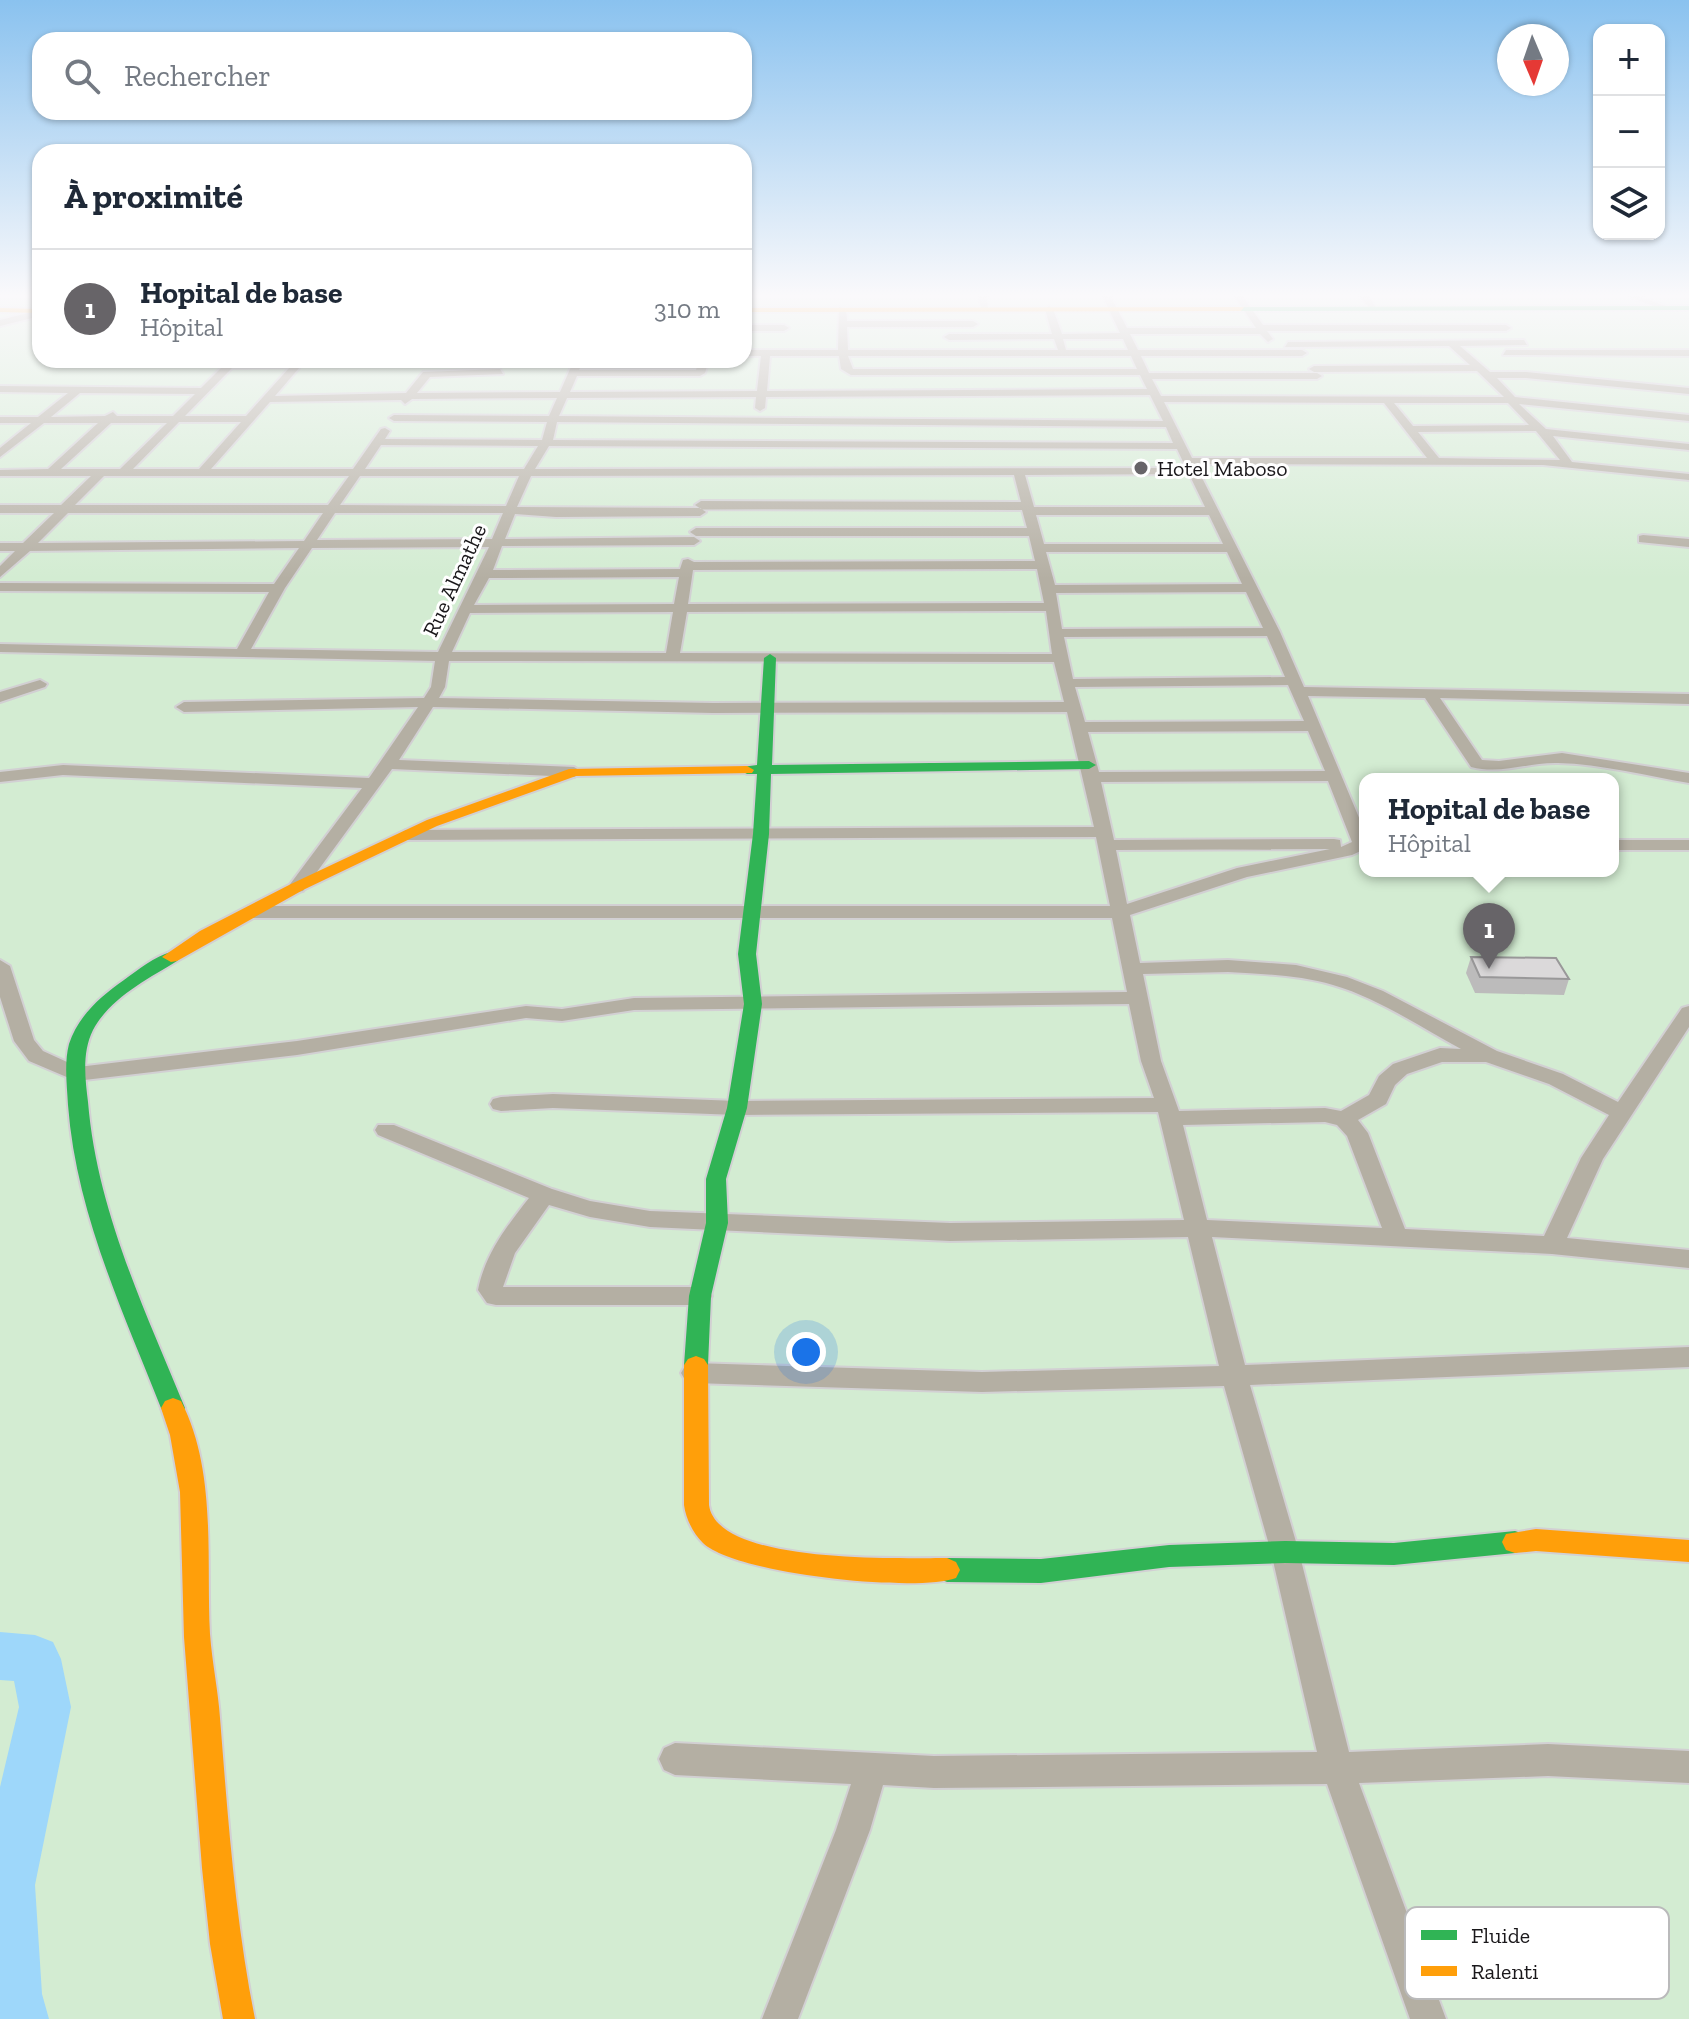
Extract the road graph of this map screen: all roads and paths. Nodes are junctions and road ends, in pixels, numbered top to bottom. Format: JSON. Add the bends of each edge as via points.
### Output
{"nodes":[{"id":1,"x":75,"y":391,"type":"edge"},
{"id":2,"x":140,"y":391,"type":"edge"},
{"id":3,"x":204,"y":391,"type":"edge"},
{"id":4,"x":273,"y":391,"type":"edge"},
{"id":5,"x":412,"y":391,"type":"edge"},
{"id":6,"x":490,"y":391,"type":"edge"},
{"id":7,"x":565,"y":391,"type":"edge"},
{"id":8,"x":696,"y":391,"type":"edge"},
{"id":9,"x":761,"y":391,"type":"edge"},
{"id":10,"x":1032,"y":391,"type":"edge"},
{"id":11,"x":1155,"y":391,"type":"edge"},
{"id":12,"x":1330,"y":391,"type":"edge"},
{"id":13,"x":1502,"y":391,"type":"edge"},
{"id":14,"x":564,"y":394,"type":"junction"},
{"id":15,"x":842,"y":394,"type":"junction"},
{"id":16,"x":1034,"y":394,"type":"junction"},
{"id":17,"x":409,"y":395,"type":"junction"},
{"id":18,"x":488,"y":395,"type":"junction"},
{"id":19,"x":656,"y":395,"type":"junction"},
{"id":20,"x":695,"y":395,"type":"junction"},
{"id":21,"x":761,"y":395,"type":"junction"},
{"id":22,"x":1158,"y":396,"type":"junction"},
{"id":23,"x":266,"y":399,"type":"junction"},
{"id":24,"x":1335,"y":399,"type":"junction"},
{"id":25,"x":1386,"y":399,"type":"junction"},
{"id":26,"x":1592,"y":399,"type":"dead end"},
{"id":27,"x":1511,"y":400,"type":"junction"},
{"id":28,"x":129,"y":401,"type":"dead end"},
{"id":29,"x":1604,"y":408,"type":"junction"},
{"id":30,"x":118,"y":410,"type":"dead end"},
{"id":31,"x":394,"y":418,"type":"junction"},
{"id":32,"x":553,"y":418,"type":"junction"},
{"id":33,"x":1689,"y":418,"type":"edge"},
{"id":34,"x":249,"y":419,"type":"junction"},
{"id":35,"x":650,"y":419,"type":"junction"},
{"id":36,"x":0,"y":420,"type":"edge"},
{"id":37,"x":40,"y":420,"type":"junction"},
{"id":38,"x":108,"y":420,"type":"junction"},
{"id":39,"x":175,"y":420,"type":"junction"},
{"id":40,"x":759,"y":420,"type":"junction"},
{"id":41,"x":795,"y":420,"type":"junction"},
{"id":42,"x":845,"y":421,"type":"junction"},
{"id":43,"x":936,"y":422,"type":"junction"},
{"id":44,"x":1042,"y":423,"type":"junction"},
{"id":45,"x":1171,"y":424,"type":"junction"},
{"id":46,"x":1410,"y":429,"type":"junction"},
{"id":47,"x":1541,"y":430,"type":"junction"},
{"id":48,"x":547,"y":441,"type":"junction"},
{"id":49,"x":377,"y":442,"type":"junction"},
{"id":50,"x":648,"y":442,"type":"junction"},
{"id":51,"x":792,"y":444,"type":"junction"},
{"id":52,"x":943,"y":446,"type":"junction"},
{"id":53,"x":1181,"y":446,"type":"junction"},
{"id":54,"x":1689,"y":447,"type":"edge"},
{"id":55,"x":0,"y":454,"type":"edge"},
{"id":56,"x":1436,"y":462,"type":"junction"},
{"id":57,"x":1568,"y":464,"type":"junction"},
{"id":58,"x":1190,"y":466,"type":"junction"},
{"id":59,"x":530,"y":471,"type":"junction"},
{"id":60,"x":642,"y":471,"type":"junction"},
{"id":61,"x":796,"y":472,"type":"junction"},
{"id":62,"x":0,"y":473,"type":"edge"},
{"id":63,"x":51,"y":473,"type":"junction"},
{"id":64,"x":123,"y":473,"type":"junction"},
{"id":65,"x":202,"y":473,"type":"junction"},
{"id":66,"x":355,"y":473,"type":"junction"},
{"id":67,"x":951,"y":473,"type":"junction"},
{"id":68,"x":1019,"y":473,"type":"junction"},
{"id":69,"x":100,"y":474,"type":"junction"},
{"id":70,"x":1689,"y":477,"type":"edge"},
{"id":71,"x":702,"y":493,"type":"junction"},
{"id":72,"x":64,"y":508,"type":"junction"},
{"id":73,"x":0,"y":509,"type":"edge"},
{"id":74,"x":333,"y":509,"type":"junction"},
{"id":75,"x":509,"y":510,"type":"junction"},
{"id":76,"x":1213,"y":511,"type":"junction"},
{"id":77,"x":695,"y":537,"type":"junction"},
{"id":78,"x":1643,"y":539,"type":"dead end"},
{"id":79,"x":498,"y":542,"type":"junction"},
{"id":80,"x":1689,"y":543,"type":"edge"},
{"id":81,"x":309,"y":546,"type":"junction"},
{"id":82,"x":0,"y":547,"type":"edge"},
{"id":83,"x":29,"y":547,"type":"junction"},
{"id":84,"x":1231,"y":548,"type":"junction"},
{"id":85,"x":1039,"y":551,"type":"junction"},
{"id":86,"x":687,"y":569,"type":"junction"},
{"id":87,"x":0,"y":573,"type":"edge"},
{"id":88,"x":485,"y":574,"type":"junction"},
{"id":89,"x":0,"y":587,"type":"edge"},
{"id":90,"x":278,"y":588,"type":"junction"},
{"id":91,"x":1249,"y":588,"type":"junction"},
{"id":92,"x":680,"y":607,"type":"junction"},
{"id":93,"x":466,"y":609,"type":"junction"},
{"id":94,"x":1273,"y":632,"type":"junction"},
{"id":95,"x":1055,"y":633,"type":"junction"},
{"id":96,"x":0,"y":648,"type":"edge"},
{"id":97,"x":242,"y":653,"type":"junction"},
{"id":98,"x":443,"y":655,"type":"junction"},
{"id":99,"x":672,"y":658,"type":"junction"},
{"id":100,"x":770,"y":658,"type":"junction"},
{"id":101,"x":1060,"y":658,"type":"junction"},
{"id":102,"x":1067,"y":683,"type":"junction"},
{"id":103,"x":40,"y":684,"type":"dead end"},
{"id":104,"x":1296,"y":686,"type":"junction"},
{"id":105,"x":1431,"y":696,"type":"junction"},
{"id":106,"x":0,"y":697,"type":"edge"},
{"id":107,"x":1689,"y":699,"type":"edge"},
{"id":108,"x":430,"y":702,"type":"junction"},
{"id":109,"x":184,"y":707,"type":"dead end"},
{"id":110,"x":765,"y":708,"type":"junction"},
{"id":111,"x":1075,"y":717,"type":"junction"},
{"id":112,"x":1315,"y":726,"type":"junction"},
{"id":113,"x":386,"y":764,"type":"junction"},
{"id":114,"x":765,"y":768,"type":"junction"},
{"id":115,"x":1090,"y":771,"type":"junction"},
{"id":116,"x":574,"y":772,"type":"junction"},
{"id":117,"x":1336,"y":776,"type":"junction"},
{"id":118,"x":0,"y":777,"type":"edge"},
{"id":119,"x":1689,"y":778,"type":"edge"},
{"id":120,"x":370,"y":783,"type":"junction"},
{"id":121,"x":761,"y":834,"type":"junction"},
{"id":122,"x":1359,"y":834,"type":"edge"},
{"id":123,"x":406,"y":835,"type":"junction"},
{"id":124,"x":1103,"y":839,"type":"junction"},
{"id":125,"x":1359,"y":844,"type":"edge"},
{"id":126,"x":1619,"y":845,"type":"edge"},
{"id":127,"x":1689,"y":845,"type":"edge"},
{"id":128,"x":1359,"y":846,"type":"edge"},
{"id":129,"x":297,"y":887,"type":"junction"},
{"id":130,"x":249,"y":912,"type":"junction"},
{"id":131,"x":1120,"y":912,"type":"junction"},
{"id":132,"x":752,"y":913,"type":"junction"},
{"id":133,"x":0,"y":966,"type":"edge"},
{"id":134,"x":1132,"y":969,"type":"junction"},
{"id":135,"x":1140,"y":998,"type":"junction"},
{"id":136,"x":753,"y":1004,"type":"junction"},
{"id":137,"x":1689,"y":1012,"type":"edge"},
{"id":138,"x":7,"y":1016,"type":"edge"},
{"id":139,"x":1490,"y":1056,"type":"junction"},
{"id":140,"x":76,"y":1074,"type":"junction"},
{"id":141,"x":501,"y":1104,"type":"dead end"},
{"id":142,"x":737,"y":1108,"type":"junction"},
{"id":143,"x":1168,"y":1112,"type":"junction"},
{"id":144,"x":1620,"y":1112,"type":"junction"},
{"id":145,"x":1344,"y":1119,"type":"junction"},
{"id":146,"x":386,"y":1130,"type":"dead end"},
{"id":147,"x":544,"y":1195,"type":"junction"},
{"id":148,"x":717,"y":1223,"type":"junction"},
{"id":149,"x":1197,"y":1228,"type":"junction"},
{"id":150,"x":1397,"y":1238,"type":"junction"},
{"id":151,"x":1552,"y":1245,"type":"junction"},
{"id":152,"x":1689,"y":1259,"type":"edge"},
{"id":153,"x":700,"y":1296,"type":"junction"},
{"id":154,"x":1689,"y":1357,"type":"edge"},
{"id":155,"x":694,"y":1373,"type":"junction"},
{"id":156,"x":1234,"y":1374,"type":"junction"},
{"id":157,"x":1689,"y":1551,"type":"edge"},
{"id":158,"x":1285,"y":1552,"type":"junction"},
{"id":159,"x":675,"y":1759,"type":"dead end"},
{"id":160,"x":1689,"y":1767,"type":"edge"},
{"id":161,"x":1337,"y":1768,"type":"junction"},
{"id":162,"x":871,"y":1770,"type":"junction"},
{"id":163,"x":1405,"y":1956,"type":"edge"},
{"id":164,"x":1421,"y":1999,"type":"edge"},
{"id":165,"x":239,"y":2019,"type":"edge"},
{"id":166,"x":780,"y":2019,"type":"edge"},
{"id":167,"x":1428,"y":2019,"type":"edge"}],
"edges":[{"from":1,"to":37,"type":"street"},
{"from":2,"to":28,"type":"street"},
{"from":3,"to":39,"type":"street"},
{"from":4,"to":23,"type":"street"},
{"from":5,"to":17,"type":"street"},
{"from":6,"to":18,"type":"street"},
{"from":7,"to":14,"type":"street","name":"Rue Almathe"},
{"from":8,"to":20,"type":"street"},
{"from":9,"to":21,"type":"street"},
{"from":10,"to":16,"type":"street"},
{"from":11,"to":22,"type":"street"},
{"from":12,"to":24,"type":"street"},
{"from":13,"to":27,"type":"street"},
{"from":14,"to":18,"type":"street"},
{"from":14,"to":19,"type":"street"},
{"from":14,"to":32,"type":"street","name":"Rue Almathe"},
{"from":15,"to":16,"type":"street"},
{"from":15,"to":21,"type":"street"},
{"from":15,"to":42,"type":"street"},
{"from":16,"to":22,"type":"street"},
{"from":16,"to":44,"type":"street"},
{"from":17,"to":18,"type":"street"},
{"from":17,"to":23,"type":"street"},
{"from":17,"to":31,"type":"street"},
{"from":19,"to":20,"type":"street"},
{"from":19,"to":35,"type":"street"},
{"from":20,"to":21,"type":"street"},
{"from":21,"to":40,"type":"street"},
{"from":22,"to":24,"type":"street"},
{"from":22,"to":45,"type":"street"},
{"from":23,"to":34,"type":"street"},
{"from":24,"to":25,"type":"street"},
{"from":25,"to":27,"type":"street"},
{"from":25,"to":46,"type":"street"},
{"from":26,"to":29,"type":"street"},
{"from":27,"to":29,"type":"street"},
{"from":27,"to":47,"type":"street"},
{"from":29,"to":33,"type":"street"},
{"from":30,"to":38,"type":"street"},
{"from":31,"to":32,"type":"street"},
{"from":31,"to":49,"type":"street"},
{"from":32,"to":35,"type":"street"},
{"from":32,"to":48,"type":"street","name":"Rue Almathe"},
{"from":34,"to":39,"type":"street"},
{"from":34,"to":65,"type":"street"},
{"from":35,"to":40,"type":"street"},
{"from":35,"to":50,"type":"street"},
{"from":36,"to":37,"type":"street"},
{"from":37,"to":38,"type":"street"},
{"from":37,"to":55,"type":"street"},
{"from":38,"to":39,"type":"street"},
{"from":38,"to":63,"type":"street"},
{"from":39,"to":64,"type":"street"},
{"from":40,"to":41,"type":"street"},
{"from":41,"to":42,"type":"street"},
{"from":41,"to":51,"type":"street"},
{"from":42,"to":43,"type":"street"},
{"from":43,"to":44,"type":"street"},
{"from":43,"to":52,"type":"street"},
{"from":44,"to":45,"type":"street"},
{"from":45,"to":53,"type":"street"},
{"from":46,"to":47,"type":"street"},
{"from":46,"to":56,"type":"street"},
{"from":47,"to":54,"type":"street"},
{"from":47,"to":57,"type":"street"},
{"from":48,"to":49,"type":"street"},
{"from":48,"to":50,"type":"street"},
{"from":48,"to":59,"type":"street","name":"Rue Almathe"},
{"from":49,"to":66,"type":"street"},
{"from":50,"to":51,"type":"street"},
{"from":50,"to":60,"type":"street"},
{"from":51,"to":52,"type":"street"},
{"from":51,"to":61,"type":"street"},
{"from":52,"to":53,"type":"street"},
{"from":52,"to":67,"type":"street"},
{"from":53,"to":58,"type":"street"},
{"from":56,"to":57,"type":"street"},
{"from":56,"to":58,"type":"street"},
{"from":57,"to":70,"type":"street"},
{"from":58,"to":68,"type":"street"},
{"from":58,"to":76,"type":"street"},
{"from":59,"to":60,"type":"street"},
{"from":59,"to":66,"type":"street"},
{"from":59,"to":75,"type":"street","name":"Rue Almathe"},
{"from":60,"to":71,"type":"street"},
{"from":61,"to":67,"type":"street"},
{"from":61,"to":71,"type":"street"},
{"from":62,"to":63,"type":"street"},
{"from":63,"to":69,"type":"street"},
{"from":64,"to":65,"type":"street"},
{"from":64,"to":69,"type":"street"},
{"from":65,"to":66,"type":"street"},
{"from":66,"to":74,"type":"street"},
{"from":67,"to":68,"type":"street"},
{"from":68,"to":85,"type":"street"},
{"from":69,"to":72,"type":"street"},
{"from":71,"to":75,"type":"street"},
{"from":71,"to":77,"type":"street"},
{"from":71,"to":85,"type":"street"},
{"from":72,"to":73,"type":"street"},
{"from":72,"to":74,"type":"street"},
{"from":72,"to":83,"type":"street"},
{"from":74,"to":75,"type":"street"},
{"from":74,"to":81,"type":"street"},
{"from":75,"to":79,"type":"street","name":"Rue Almathe"},
{"from":76,"to":84,"type":"street"},
{"from":76,"to":85,"type":"street"},
{"from":77,"to":79,"type":"street"},
{"from":77,"to":85,"type":"street"},
{"from":77,"to":86,"type":"street"},
{"from":78,"to":80,"type":"street"},
{"from":79,"to":81,"type":"street"},
{"from":79,"to":88,"type":"street","name":"Rue Almathe"},
{"from":81,"to":83,"type":"street"},
{"from":81,"to":90,"type":"street"},
{"from":82,"to":83,"type":"street"},
{"from":83,"to":87,"type":"street"},
{"from":84,"to":85,"type":"street"},
{"from":84,"to":91,"type":"street"},
{"from":85,"to":86,"type":"street"},
{"from":85,"to":91,"type":"street"},
{"from":85,"to":92,"type":"street"},
{"from":85,"to":95,"type":"street"},
{"from":86,"to":88,"type":"street"},
{"from":86,"to":92,"type":"street"},
{"from":88,"to":93,"type":"street","name":"Rue Almathe"},
{"from":89,"to":90,"type":"street"},
{"from":90,"to":97,"type":"street"},
{"from":91,"to":94,"type":"street"},
{"from":92,"to":93,"type":"street"},
{"from":92,"to":99,"type":"street"},
{"from":93,"to":98,"type":"street","name":"Rue Almathe"},
{"from":94,"to":95,"type":"street"},
{"from":94,"to":104,"type":"street"},
{"from":95,"to":101,"type":"street"},
{"from":96,"to":97,"type":"street"},
{"from":97,"to":98,"type":"street"},
{"from":98,"to":99,"type":"street"},
{"from":98,"to":108,"type":"street","name":"Rue Almathe"},
{"from":99,"to":100,"type":"street"},
{"from":100,"to":101,"type":"street"},
{"from":100,"to":110,"type":"street"},
{"from":101,"to":102,"type":"street"},
{"from":102,"to":104,"type":"street"},
{"from":102,"to":111,"type":"street"},
{"from":103,"to":106,"type":"street"},
{"from":104,"to":105,"type":"street"},
{"from":104,"to":112,"type":"street"},
{"from":105,"to":107,"type":"street"},
{"from":105,"to":119,"type":"street","via":[[1477,764],[1505,767],[1562,758]]},
{"from":108,"to":109,"type":"street"},
{"from":108,"to":110,"type":"street"},
{"from":108,"to":113,"type":"street","name":"Rue Almathe"},
{"from":110,"to":111,"type":"street"},
{"from":110,"to":114,"type":"street"},
{"from":111,"to":112,"type":"street"},
{"from":111,"to":115,"type":"street"},
{"from":112,"to":117,"type":"street"},
{"from":113,"to":116,"type":"street"},
{"from":113,"to":120,"type":"street","name":"Rue Almathe"},
{"from":114,"to":115,"type":"street"},
{"from":114,"to":116,"type":"street"},
{"from":114,"to":121,"type":"street"},
{"from":115,"to":117,"type":"street"},
{"from":115,"to":124,"type":"street"},
{"from":116,"to":123,"type":"street"},
{"from":117,"to":122,"type":"street"},
{"from":118,"to":120,"type":"street","via":[[63,770]]},
{"from":120,"to":129,"type":"street","name":"Rue Almathe"},
{"from":121,"to":123,"type":"street"},
{"from":121,"to":124,"type":"street"},
{"from":121,"to":132,"type":"street"},
{"from":123,"to":129,"type":"street"},
{"from":124,"to":125,"type":"street"},
{"from":124,"to":131,"type":"street"},
{"from":126,"to":127,"type":"street"},
{"from":128,"to":131,"type":"street","via":[[1243,872]]},
{"from":129,"to":130,"type":"street"},
{"from":130,"to":132,"type":"street"},
{"from":130,"to":140,"type":"street","via":[[105,1004],[79,1041]]},
{"from":131,"to":132,"type":"street"},
{"from":131,"to":134,"type":"street"},
{"from":132,"to":136,"type":"street","via":[[747,954]]},
{"from":133,"to":138,"type":"street"},
{"from":134,"to":135,"type":"street"},
{"from":134,"to":139,"type":"street","via":[[1228,966],[1296,971],[1340,981]]},
{"from":135,"to":136,"type":"street"},
{"from":135,"to":143,"type":"street","via":[[1151,1061]]},
{"from":136,"to":140,"type":"street","via":[[682,1001],[562,1015],[526,1012],[282,1050]]},
{"from":136,"to":142,"type":"street"},
{"from":137,"to":144,"type":"street"},
{"from":138,"to":140,"type":"street","via":[[36,1056]]},
{"from":139,"to":144,"type":"street","via":[[1556,1079]]},
{"from":139,"to":145,"type":"street","via":[[1440,1055],[1400,1069],[1386,1081],[1378,1099]]},
{"from":140,"to":165,"type":"street","via":[[86,1176],[186,1440],[215,1852],[225,1957]]},
{"from":141,"to":142,"type":"street"},
{"from":142,"to":143,"type":"street"},
{"from":142,"to":148,"type":"street","via":[[716,1179]]},
{"from":143,"to":145,"type":"street"},
{"from":143,"to":149,"type":"street"},
{"from":144,"to":151,"type":"street"},
{"from":145,"to":150,"type":"street","via":[[1362,1143]]},
{"from":146,"to":147,"type":"street"},
{"from":147,"to":148,"type":"street","via":[[590,1209]]},
{"from":147,"to":153,"type":"street","via":[[505,1252],[492,1280],[490,1290],[496,1296]]},
{"from":148,"to":149,"type":"street","via":[[950,1232]]},
{"from":148,"to":153,"type":"street"},
{"from":149,"to":150,"type":"street"},
{"from":149,"to":156,"type":"street"},
{"from":150,"to":151,"type":"street"},
{"from":151,"to":152,"type":"street"},
{"from":153,"to":155,"type":"street"},
{"from":154,"to":156,"type":"street"},
{"from":155,"to":156,"type":"street","via":[[982,1382]]},
{"from":155,"to":158,"type":"street","via":[[698,1517],[709,1535],[737,1551],[775,1561],[873,1569],[1041,1571],[1169,1556]]},
{"from":156,"to":158,"type":"street"},
{"from":157,"to":158,"type":"street","via":[[1536,1540],[1394,1554]]},
{"from":158,"to":161,"type":"street"},
{"from":159,"to":162,"type":"street"},
{"from":160,"to":161,"type":"street","via":[[1548,1760]]},
{"from":161,"to":162,"type":"street"},
{"from":161,"to":163,"type":"street"},
{"from":162,"to":166,"type":"street"},
{"from":164,"to":167,"type":"street"}]}
